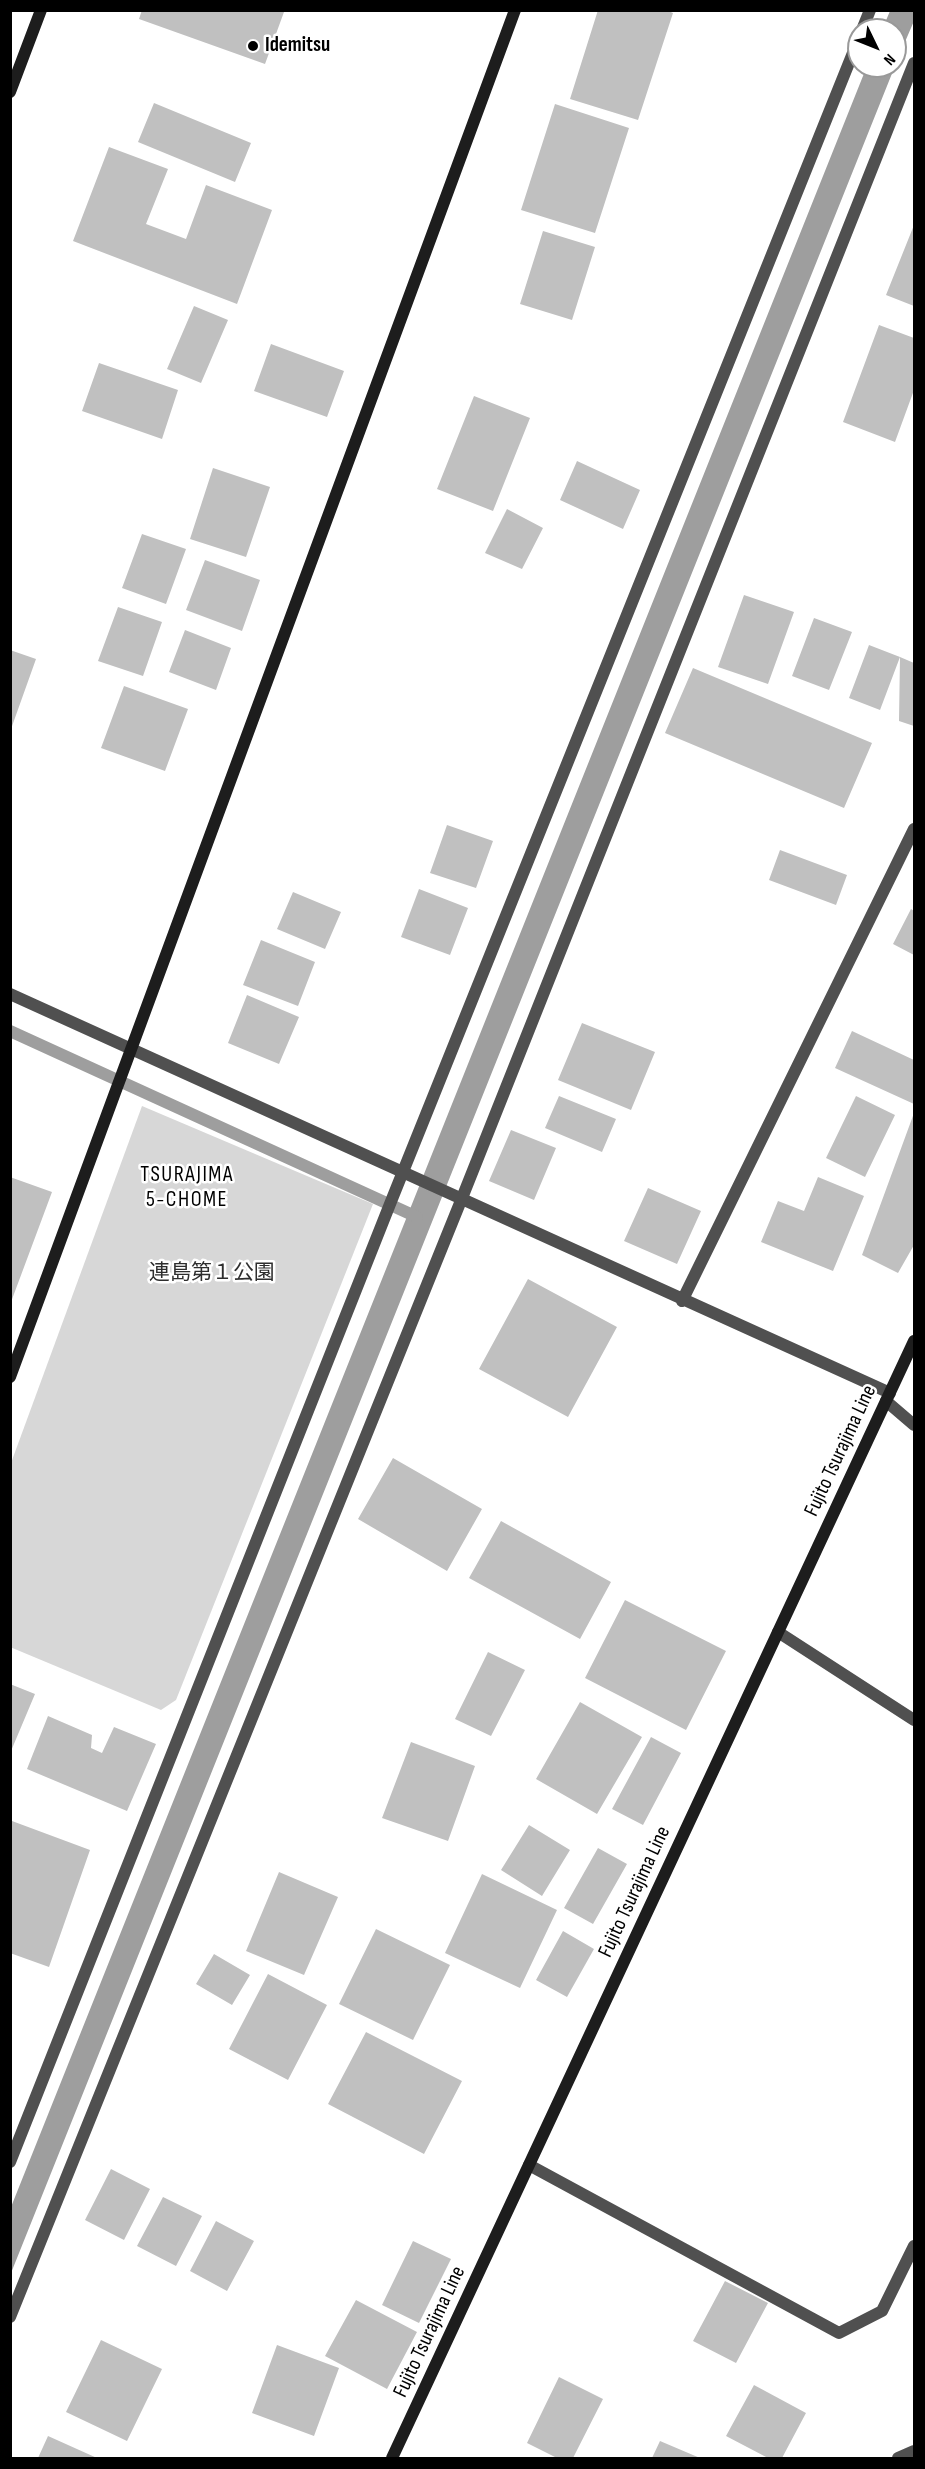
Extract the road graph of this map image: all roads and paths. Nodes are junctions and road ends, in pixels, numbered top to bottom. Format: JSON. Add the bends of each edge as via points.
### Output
{"nodes":[{"id":1,"x":41,"y":10,"type":"edge"},
{"id":2,"x":515,"y":10,"type":"edge"},
{"id":3,"x":915,"y":63,"type":"edge"},
{"id":4,"x":847,"y":68,"type":"edge"},
{"id":5,"x":10,"y":92,"type":"edge"},
{"id":6,"x":915,"y":829,"type":"edge"},
{"id":7,"x":10,"y":994,"type":"edge"},
{"id":8,"x":133,"y":1049,"type":"junction"},
{"id":9,"x":403,"y":1172,"type":"junction"},
{"id":10,"x":462,"y":1198,"type":"junction"},
{"id":11,"x":682,"y":1301,"type":"junction"},
{"id":12,"x":915,"y":1341,"type":"edge"},
{"id":13,"x":10,"y":1377,"type":"edge"},
{"id":14,"x":888,"y":1397,"type":"junction"},
{"id":15,"x":915,"y":1425,"type":"edge"},
{"id":16,"x":778,"y":1632,"type":"junction"},
{"id":17,"x":915,"y":1720,"type":"edge"},
{"id":18,"x":10,"y":2162,"type":"edge"},
{"id":19,"x":529,"y":2165,"type":"junction"},
{"id":20,"x":915,"y":2246,"type":"edge"},
{"id":21,"x":10,"y":2317,"type":"edge"},
{"id":22,"x":915,"y":2451,"type":"edge"},
{"id":23,"x":392,"y":2458,"type":"edge"},
{"id":24,"x":898,"y":2458,"type":"edge"}],
"edges":[{"from":1,"to":5,"type":"street"},
{"from":2,"to":8,"type":"street"},
{"from":3,"to":10,"type":"street"},
{"from":4,"to":9,"type":"street"},
{"from":6,"to":11,"type":"street"},
{"from":7,"to":8,"type":"street"},
{"from":8,"to":9,"type":"street"},
{"from":8,"to":13,"type":"street"},
{"from":9,"to":10,"type":"street"},
{"from":9,"to":18,"type":"street"},
{"from":10,"to":11,"type":"street"},
{"from":10,"to":21,"type":"street"},
{"from":11,"to":14,"type":"street"},
{"from":12,"to":14,"type":"street","name":"Fujito Tsurajima Line"},
{"from":14,"to":15,"type":"street"},
{"from":14,"to":16,"type":"street","name":"Fujito Tsurajima Line"},
{"from":16,"to":17,"type":"street"},
{"from":16,"to":19,"type":"street","name":"Fujito Tsurajima Line"},
{"from":19,"to":20,"type":"street","via":[[839,2333],[882,2311]]},
{"from":19,"to":23,"type":"street","name":"Fujito Tsurajima Line"},
{"from":22,"to":24,"type":"street"}]}
